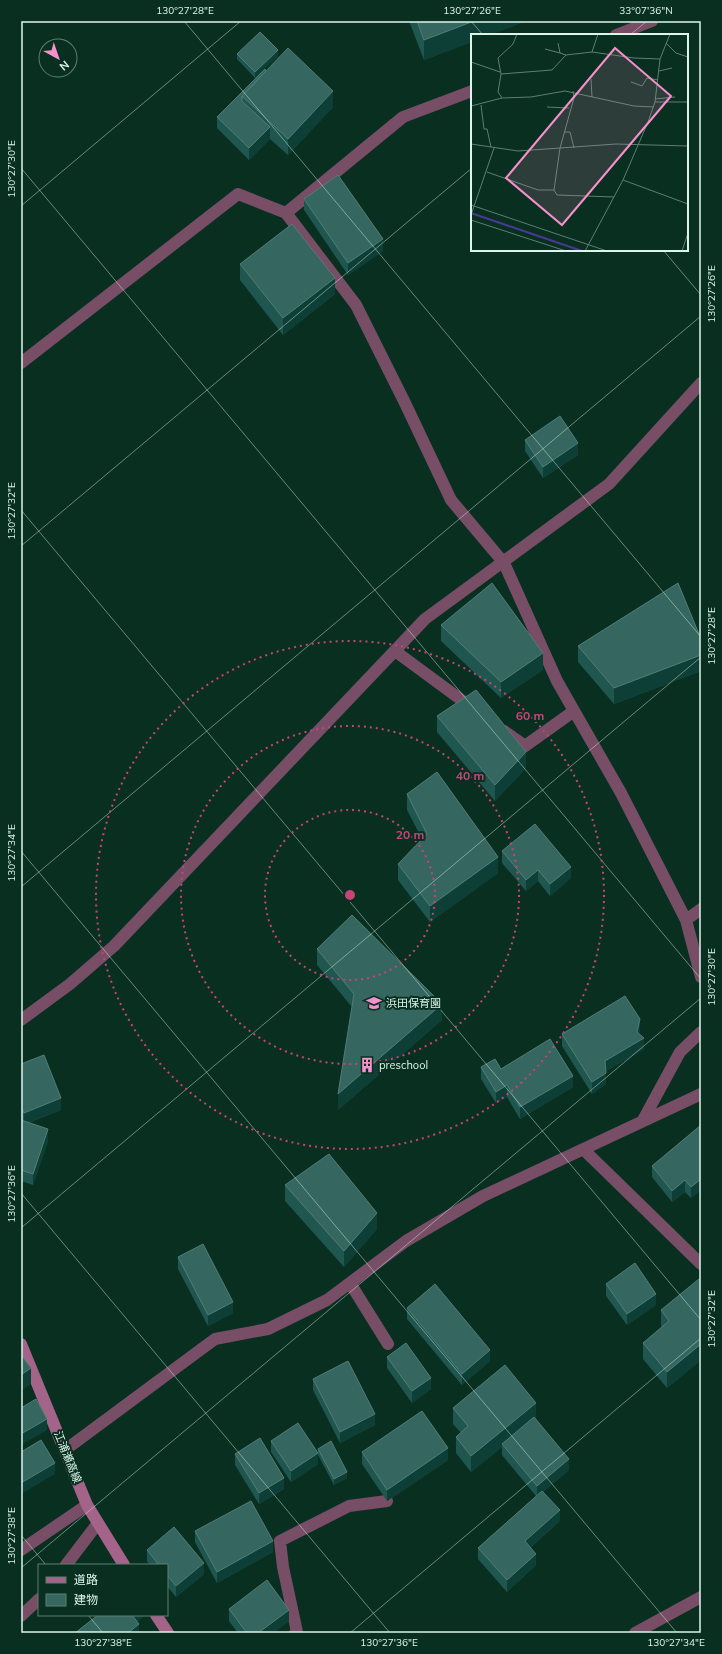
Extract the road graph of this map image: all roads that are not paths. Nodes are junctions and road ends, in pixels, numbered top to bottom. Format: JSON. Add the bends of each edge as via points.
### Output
{"nodes":[{"id":1,"x":652,"y":21,"type":"edge"},
{"id":2,"x":619,"y":34,"type":"edge"},
{"id":3,"x":471,"y":91,"type":"edge"},
{"id":4,"x":286,"y":212,"type":"junction"},
{"id":5,"x":21,"y":362,"type":"edge"},
{"id":6,"x":701,"y":383,"type":"edge"},
{"id":7,"x":504,"y":563,"type":"junction"},
{"id":8,"x":395,"y":651,"type":"junction"},
{"id":9,"x":574,"y":711,"type":"junction"},
{"id":10,"x":701,"y":909,"type":"edge"},
{"id":11,"x":686,"y":920,"type":"junction"},
{"id":12,"x":701,"y":977,"type":"edge"},
{"id":13,"x":21,"y":1020,"type":"edge"},
{"id":14,"x":701,"y":1032,"type":"edge"},
{"id":15,"x":701,"y":1094,"type":"edge"},
{"id":16,"x":643,"y":1120,"type":"junction"},
{"id":17,"x":583,"y":1148,"type":"junction"},
{"id":18,"x":701,"y":1264,"type":"edge"},
{"id":19,"x":350,"y":1283,"type":"junction"},
{"id":20,"x":21,"y":1344,"type":"edge"},
{"id":21,"x":388,"y":1344,"type":"dead end"},
{"id":22,"x":65,"y":1450,"type":"junction"},
{"id":23,"x":387,"y":1501,"type":"edge"},
{"id":24,"x":87,"y":1505,"type":"junction"},
{"id":25,"x":98,"y":1523,"type":"junction"},
{"id":26,"x":21,"y":1550,"type":"edge"},
{"id":27,"x":67,"y":1564,"type":"edge"},
{"id":28,"x":123,"y":1564,"type":"edge"},
{"id":29,"x":701,"y":1597,"type":"edge"},
{"id":30,"x":38,"y":1600,"type":"edge"},
{"id":31,"x":21,"y":1616,"type":"edge"},
{"id":32,"x":157,"y":1616,"type":"edge"},
{"id":33,"x":168,"y":1633,"type":"edge"},
{"id":34,"x":295,"y":1633,"type":"edge"},
{"id":35,"x":635,"y":1633,"type":"edge"}],
"edges":[{"from":1,"to":2,"type":"street"},
{"from":3,"to":4,"type":"street","via":[[403,117]]},
{"from":4,"to":5,"type":"street","via":[[238,194]]},
{"from":4,"to":7,"type":"street","via":[[356,305],[451,500]]},
{"from":6,"to":7,"type":"street","via":[[609,484]]},
{"from":7,"to":8,"type":"street","via":[[425,619]]},
{"from":7,"to":9,"type":"street","via":[[557,681]]},
{"from":8,"to":9,"type":"street","via":[[525,746]]},
{"from":8,"to":13,"type":"street","via":[[114,946],[70,984]]},
{"from":9,"to":11,"type":"street","via":[[621,793]]},
{"from":10,"to":11,"type":"street"},
{"from":11,"to":12,"type":"street"},
{"from":14,"to":16,"type":"street","via":[[680,1052]]},
{"from":15,"to":16,"type":"street"},
{"from":16,"to":17,"type":"street"},
{"from":17,"to":18,"type":"street"},
{"from":17,"to":19,"type":"street","via":[[483,1196],[406,1241]]},
{"from":19,"to":21,"type":"street"},
{"from":19,"to":22,"type":"street","via":[[327,1300],[268,1328],[215,1339]]},
{"from":20,"to":22,"type":"main road","name":"江浦瀬高線"},
{"from":22,"to":24,"type":"main road","name":"江浦瀬高線"},
{"from":23,"to":34,"type":"street","via":[[349,1506],[280,1541],[297,1632]]},
{"from":24,"to":25,"type":"main road","name":"江浦瀬高線"},
{"from":24,"to":26,"type":"street"},
{"from":25,"to":27,"type":"street"},
{"from":25,"to":28,"type":"main road","name":"江浦瀬高線"},
{"from":29,"to":35,"type":"street"},
{"from":30,"to":31,"type":"street"},
{"from":32,"to":33,"type":"main road"}]}
